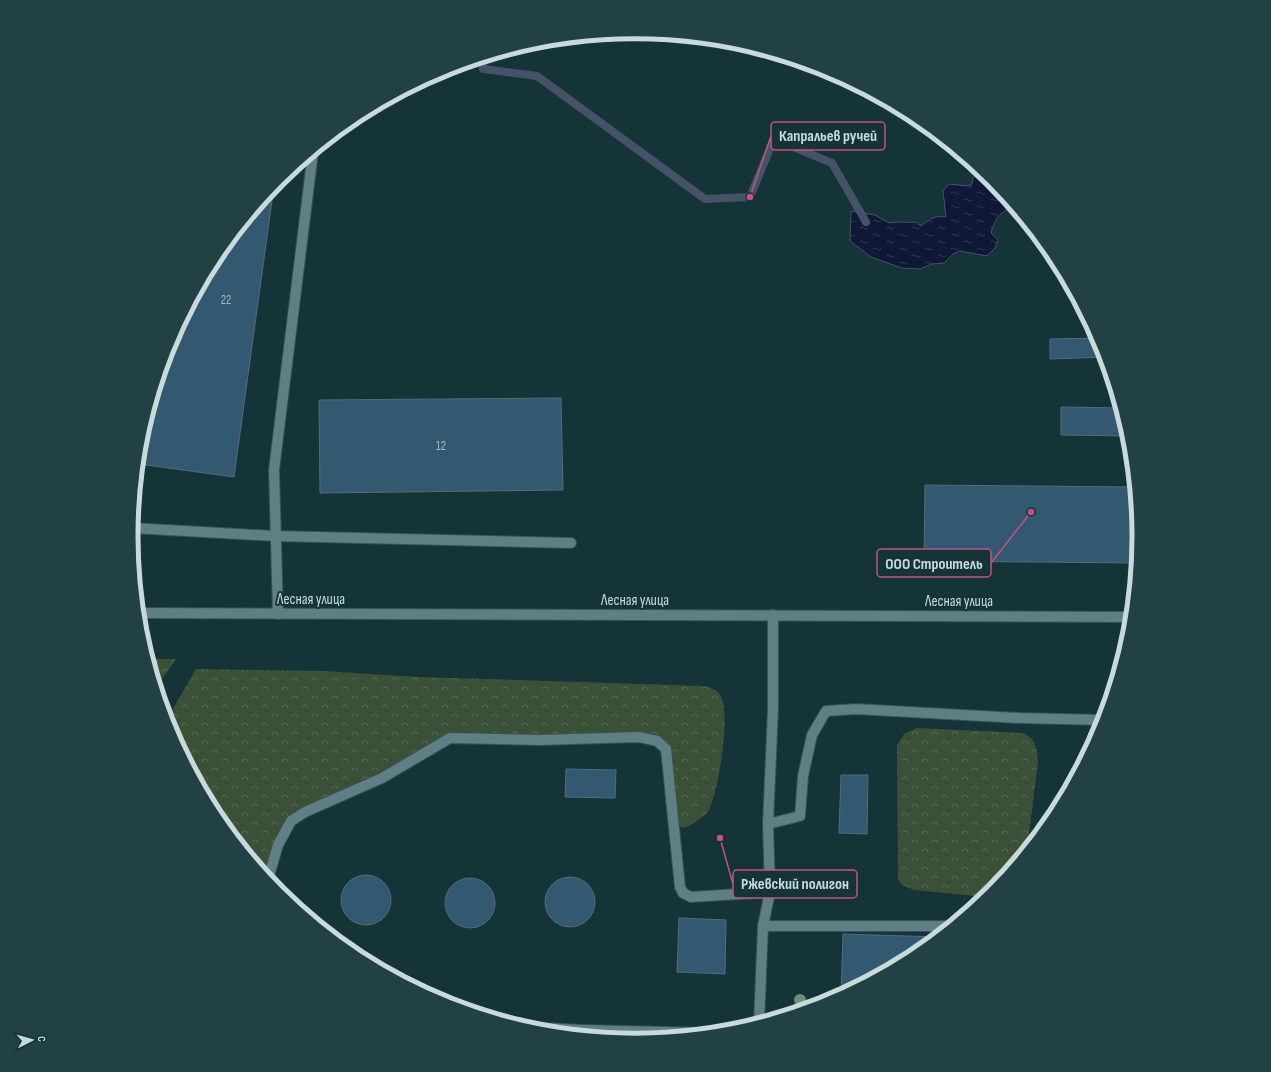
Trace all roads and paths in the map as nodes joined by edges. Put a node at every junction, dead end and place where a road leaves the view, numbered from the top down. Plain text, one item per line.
1 (312, 159) edge
2 (138, 528) edge
3 (275, 536) junction
4 (571, 543) dead end
5 (145, 613) edge
6 (278, 614) junction
7 (773, 615) junction
8 (1126, 617) edge
9 (1097, 720) edge
10 (768, 824) junction
11 (270, 872) edge
12 (770, 892) junction
13 (763, 926) junction
14 (943, 926) edge
15 (759, 1017) edge
16 (611, 1032) edge
17 (651, 1033) edge

1 - 3 street
2 - 3 street
3 - 4 street
3 - 6 street
5 - 6 street, Лесная улица
6 - 7 street, Лесная улица
7 - 8 street, Лесная улица
7 - 10 street
9 - 10 street
10 - 12 street
11 - 12 street
12 - 13 street
13 - 14 street
13 - 15 street
16 - 17 street

